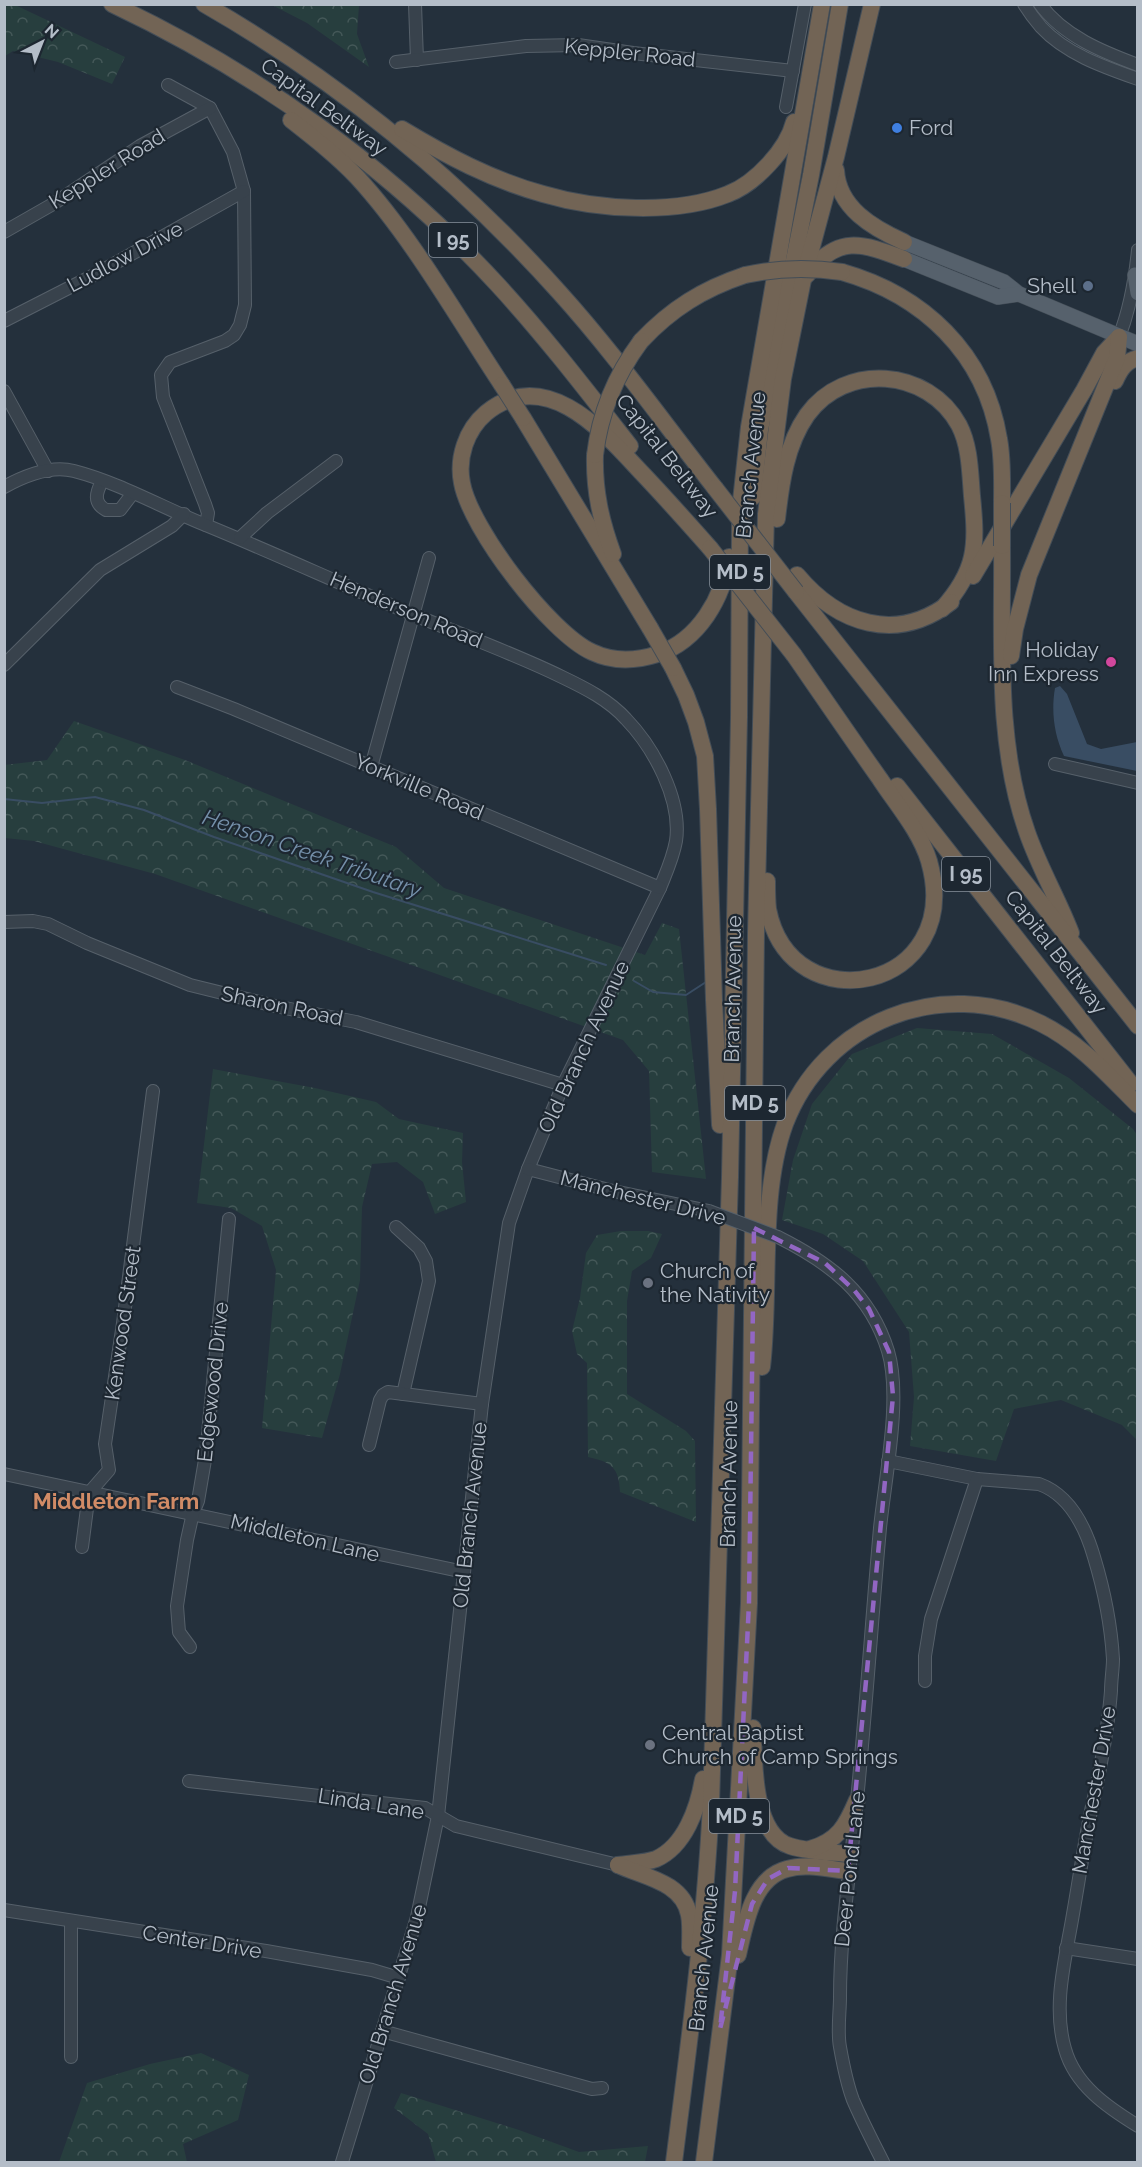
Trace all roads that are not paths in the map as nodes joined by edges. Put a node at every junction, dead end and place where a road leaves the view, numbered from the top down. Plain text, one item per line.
1 (204, 4) edge
2 (415, 4) edge
3 (805, 4) edge
4 (822, 4) edge
5 (840, 4) edge
6 (872, 4) edge
7 (1024, 4) edge
8 (1040, 4) edge
9 (118, 8) edge
10 (417, 60) junction
11 (297, 61) junction
12 (396, 62) dead end
13 (1137, 65) edge
14 (810, 66) junction
15 (793, 71) junction
16 (1137, 79) edge
17 (168, 85) dead end
18 (786, 107) dead end
19 (210, 108) junction
20 (836, 157) junction
21 (244, 191) junction
22 (4, 232) edge
23 (1137, 250) edge
24 (904, 251) junction
25 (1135, 275) junction
26 (803, 280) junction
27 (1137, 293) edge
28 (4, 321) edge
29 (1119, 337) junction
30 (1137, 344) edge
31 (1137, 358) edge
32 (758, 375) junction
33 (6, 393) edge
34 (1081, 445) junction
35 (336, 461) dead end
36 (48, 471) junction
37 (102, 481) junction
38 (4, 487) edge
39 (133, 493) junction
40 (184, 514) junction
41 (206, 525) junction
42 (240, 538) junction
43 (710, 548) junction
44 (429, 558) dead end
45 (796, 583) junction
46 (942, 609) junction
47 (412, 614) junction
48 (650, 627) junction
49 (762, 651) junction
50 (795, 655) junction
51 (4, 665) edge
52 (177, 687) dead end
53 (1004, 696) junction
54 (739, 717) junction
55 (759, 745) junction
56 (1055, 764) dead end
57 (371, 767) junction
58 (1137, 783) edge
59 (660, 888) junction
60 (4, 922) edge
61 (1078, 950) junction
62 (1137, 1026) edge
63 (563, 1085) junction
64 (153, 1091) dead end
65 (1137, 1093) edge
66 (1137, 1105) edge
67 (528, 1169) junction
68 (229, 1219) dead end
69 (396, 1227) dead end
70 (725, 1316) junction
71 (403, 1394) junction
72 (482, 1404) junction
73 (369, 1445) dead end
74 (752, 1461) junction
75 (888, 1461) junction
76 (4, 1474) edge
77 (977, 1479) junction
78 (89, 1493) junction
79 (193, 1513) junction
80 (82, 1547) dead end
81 (464, 1572) junction
82 (749, 1603) junction
83 (190, 1647) dead end
84 (714, 1671) junction
85 (925, 1681) dead end
86 (189, 1781) dead end
87 (857, 1800) junction
88 (438, 1816) junction
89 (808, 1850) junction
90 (850, 1854) junction
91 (618, 1865) junction
92 (848, 1871) junction
93 (4, 1910) edge
94 (71, 1921) junction
95 (1066, 1948) junction
96 (1137, 1959) edge
97 (399, 1978) junction
98 (720, 2028) junction
99 (382, 2031) junction
100 (691, 2033) junction
101 (71, 2056) dead end
102 (602, 2088) dead end
103 (1137, 2126) edge
104 (342, 2163) edge
105 (674, 2163) edge
106 (704, 2163) edge
107 (883, 2163) edge

1 - 11 highway, Capital Beltway / I 95
2 - 10 street
3 - 15 street
4 - 14 highway, Branch Avenue / MD 5
5 - 54 highway
6 - 20 highway, Branch Avenue / MD 5
7 - 16 street
8 - 13 street
9 - 43 highway, Capital Beltway / I 95
9 - 48 highway, bridge
10 - 12 street, Keppler Road
10 - 15 street, Keppler Road
11 - 14 highway
11 - 45 highway, Capital Beltway / I 95, bridge
14 - 32 highway, Branch Avenue / MD 5
15 - 18 street
17 - 19 street
19 - 21 street
19 - 22 street, Keppler Road
20 - 24 highway
20 - 26 highway, Branch Avenue / MD 5
21 - 28 street, Ludlow Drive
21 - 41 street
23 - 25 street
24 - 26 highway
24 - 29 main road
25 - 27 main road
25 - 29 street
26 - 49 highway, Branch Avenue / MD 5
29 - 30 main road
29 - 34 highway
29 - 46 highway
31 - 34 highway
32 - 43 highway
32 - 54 highway, Branch Avenue / MD 5
33 - 36 street
34 - 53 highway
35 - 42 street
36 - 37 street, Henderson Road
36 - 38 street, Henderson Road
37 - 39 street, Henderson Road
37 - 39 street
39 - 40 street, Henderson Road
40 - 41 street, Henderson Road
40 - 51 street
41 - 42 street, Henderson Road
42 - 47 street, Henderson Road
43 - 50 highway, Capital Beltway / I 95, bridge
44 - 47 street
45 - 46 highway
45 - 61 highway, Capital Beltway / I 95
46 - 49 highway
47 - 57 street
47 - 59 street, Henderson Road
48 - 53 highway, bridge
48 - 70 highway, bridge
49 - 55 highway, Branch Avenue / MD 5
50 - 55 highway
50 - 65 highway, Capital Beltway / I 95
52 - 57 street, Yorkville Road
53 - 61 highway
54 - 70 highway, Branch Avenue / MD 5
55 - 74 highway, Branch Avenue / MD 5
56 - 58 street
57 - 59 street, Yorkville Road
59 - 63 street, Old Branch Avenue
60 - 63 street, Sharon Road
61 - 62 highway, Capital Beltway / I 95
63 - 67 street, Old Branch Avenue
64 - 78 street, Kenwood Street
66 - 74 highway
67 - 72 street, Old Branch Avenue
67 - 75 street, Manchester Drive, bridge
68 - 79 street, Edgewood Drive
69 - 71 street
70 - 84 highway, Branch Avenue / MD 5
71 - 72 street
71 - 73 street
72 - 81 street, Old Branch Avenue
74 - 82 highway, Branch Avenue / MD 5
75 - 77 street, Manchester Drive
75 - 87 street, Deer Pond Lane
76 - 78 street, Middleton Lane
77 - 85 street
77 - 95 street, Manchester Drive
78 - 79 street, Middleton Lane
78 - 80 street
79 - 81 street, Middleton Lane
79 - 83 street, Edgewood Drive
81 - 88 street, Old Branch Avenue
82 - 89 highway
82 - 98 highway, Branch Avenue / MD 5
84 - 91 highway
84 - 100 highway, Branch Avenue / MD 5
86 - 88 street, Linda Lane
87 - 89 highway
87 - 90 street, Deer Pond Lane
88 - 91 street, Linda Lane
88 - 97 street, Old Branch Avenue
89 - 90 highway
90 - 92 street, Deer Pond Lane
91 - 100 highway
92 - 98 highway
92 - 107 street, Deer Pond Lane
93 - 94 street, Center Drive
94 - 97 street, Center Drive
94 - 101 street
95 - 96 street
95 - 103 street, Manchester Drive
97 - 99 street, Old Branch Avenue
98 - 106 highway, Branch Avenue / MD 5
99 - 102 street
99 - 104 street, Old Branch Avenue
100 - 105 highway, Branch Avenue / MD 5

